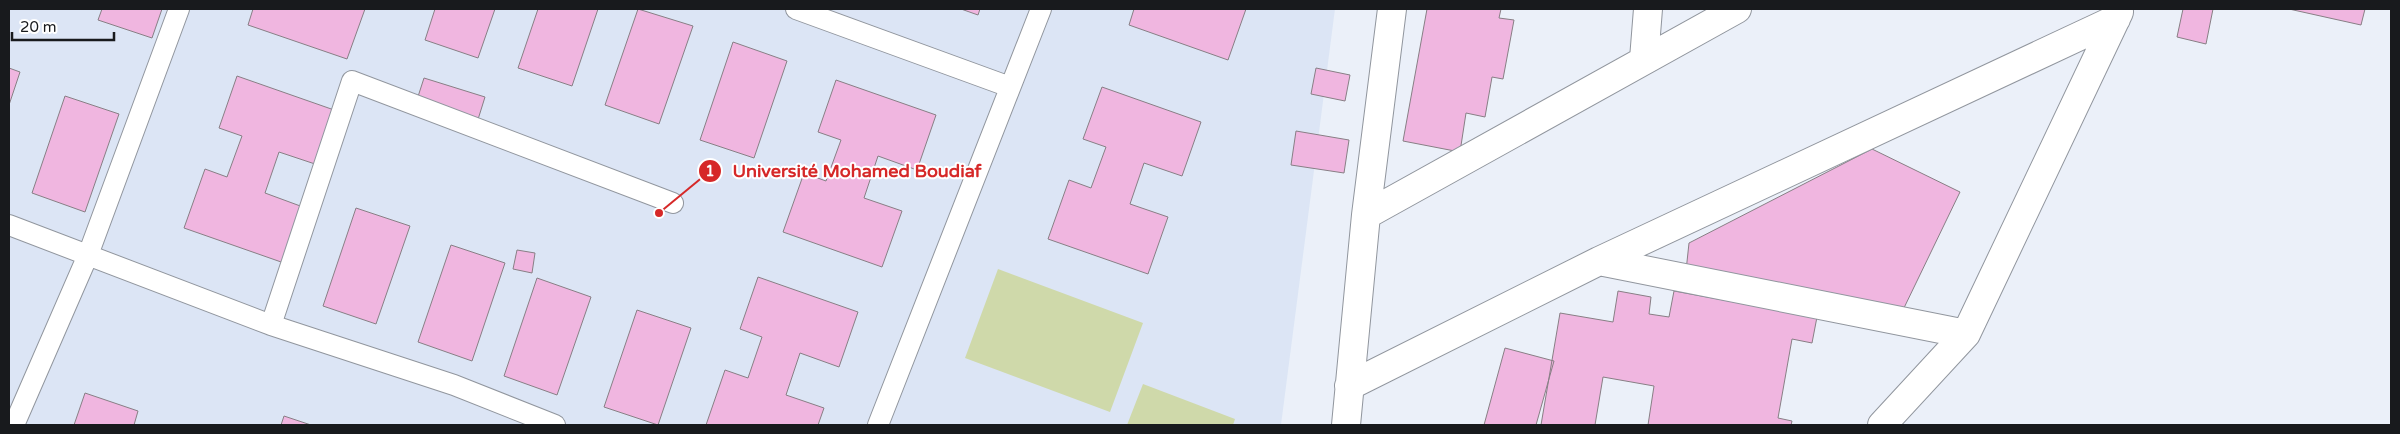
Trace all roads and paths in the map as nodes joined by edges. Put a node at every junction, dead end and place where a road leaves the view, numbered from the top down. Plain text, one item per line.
1 (179, 9) edge
2 (796, 9) edge
3 (1041, 9) edge
4 (1392, 9) edge
5 (1648, 9) edge
6 (1737, 9) edge
7 (2118, 14) edge
8 (1644, 59) junction
9 (1010, 88) junction
10 (674, 203) dead end
11 (1366, 214) junction
12 (9, 225) edge
13 (88, 255) junction
14 (1599, 261) junction
15 (271, 324) junction
16 (1966, 334) junction
17 (1349, 386) junction
18 (14, 425) edge
19 (554, 425) edge
20 (878, 425) edge
21 (1346, 425) edge
22 (1882, 425) edge

1 - 13 lane
2 - 9 lane
3 - 9 lane
4 - 11 street
5 - 8 street
6 - 8 street
7 - 14 street
7 - 16 street
8 - 11 street
9 - 20 lane
10 - 15 lane
11 - 17 street
12 - 13 lane
13 - 15 lane
13 - 18 lane
14 - 16 street
14 - 17 street
15 - 19 lane
16 - 22 street
17 - 21 street

